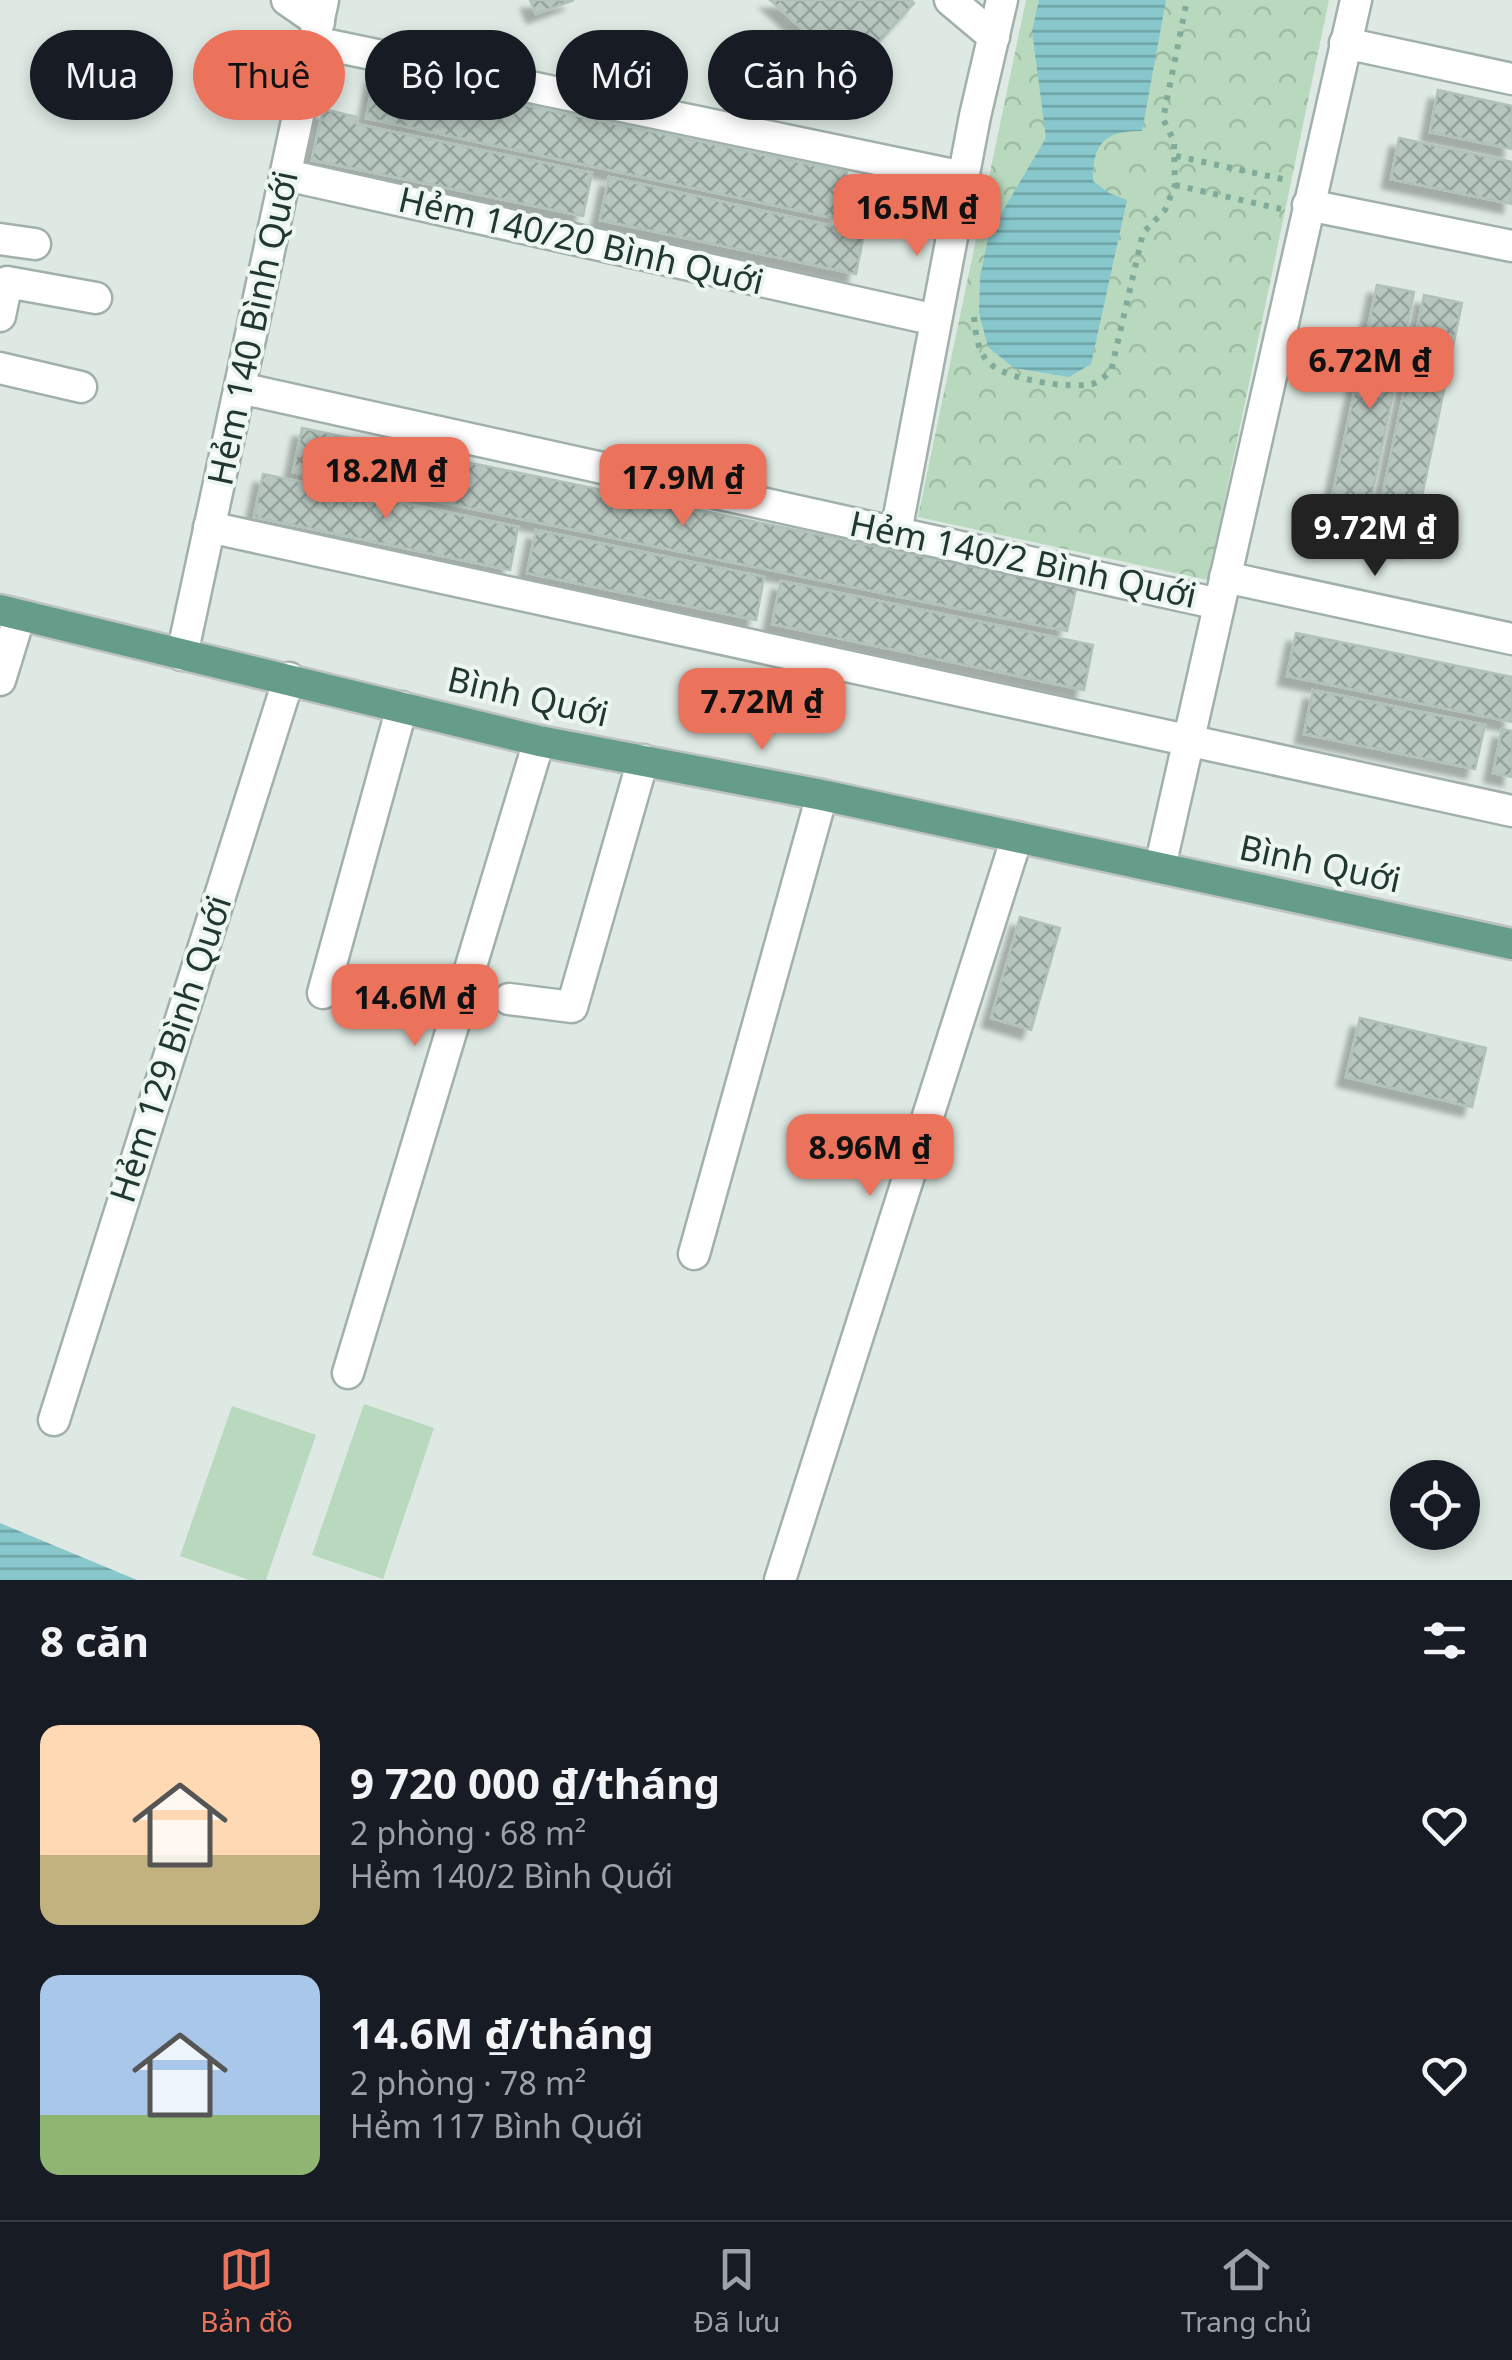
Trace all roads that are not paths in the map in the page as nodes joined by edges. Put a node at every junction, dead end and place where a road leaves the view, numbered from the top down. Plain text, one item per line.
1 (287, 0) edge
2 (950, 0) edge
3 (1002, 0) edge
4 (1356, 0) edge
5 (319, 21) edge
6 (994, 36) junction
7 (1344, 43) junction
8 (1512, 80) edge
9 (286, 175) junction
10 (964, 177) junction
11 (1309, 202) junction
12 (0, 238) edge
13 (36, 244) dead end
14 (1512, 246) edge
15 (96, 298) dead end
16 (0, 316) edge
17 (936, 320) junction
18 (0, 368) edge
19 (81, 388) dead end
20 (240, 388) junction
21 (210, 527) junction
22 (896, 532) junction
23 (1222, 590) junction
24 (10, 613) edge
25 (1512, 639) edge
26 (182, 656) junction
27 (289, 678) junction
28 (0, 680) edge
29 (402, 707) junction
30 (1189, 739) junction
31 (539, 741) junction
32 (643, 760) junction
33 (822, 795) junction
34 (1512, 811) edge
35 (1017, 837) junction
36 (1160, 868) junction
37 (1512, 944) edge
38 (323, 994) dead end
39 (510, 999) dead end
40 (694, 1254) dead end
41 (348, 1373) dead end
42 (54, 1420) dead end
43 (780, 1580) edge

1 - 5 street
2 - 6 street
3 - 6 street
4 - 7 street
5 - 9 street, Hẻm 140 Bình Quới
5 - 10 street
6 - 10 street
7 - 8 street
7 - 11 street
9 - 17 street, Hẻm 140/20 Bình Quới
9 - 20 street, Hẻm 140 Bình Quới
10 - 17 street
11 - 14 street
11 - 23 street
12 - 13 street
15 - 16 street
17 - 22 street
18 - 19 street
20 - 21 street, Hẻm 140 Bình Quới
20 - 22 street, Hẻm 140/2 Bình Quới
21 - 26 street, Hẻm 140 Bình Quới
21 - 30 street
22 - 23 street, Hẻm 140/2 Bình Quới
23 - 25 street, Hẻm 140/2 Bình Quới
23 - 30 street
24 - 26 main road, Bình Quới
24 - 28 street
26 - 27 main road, Bình Quới
27 - 29 main road, Bình Quới
27 - 42 street, Hẻm 129 Bình Quới
29 - 31 main road, Bình Quới
29 - 38 street
30 - 34 street
30 - 36 street
31 - 32 main road, Bình Quới
31 - 41 street
32 - 33 main road, Bình Quới
32 - 39 street
33 - 35 main road, Bình Quới
33 - 40 street
35 - 36 main road, Bình Quới
35 - 43 street
36 - 37 main road, Bình Quới

